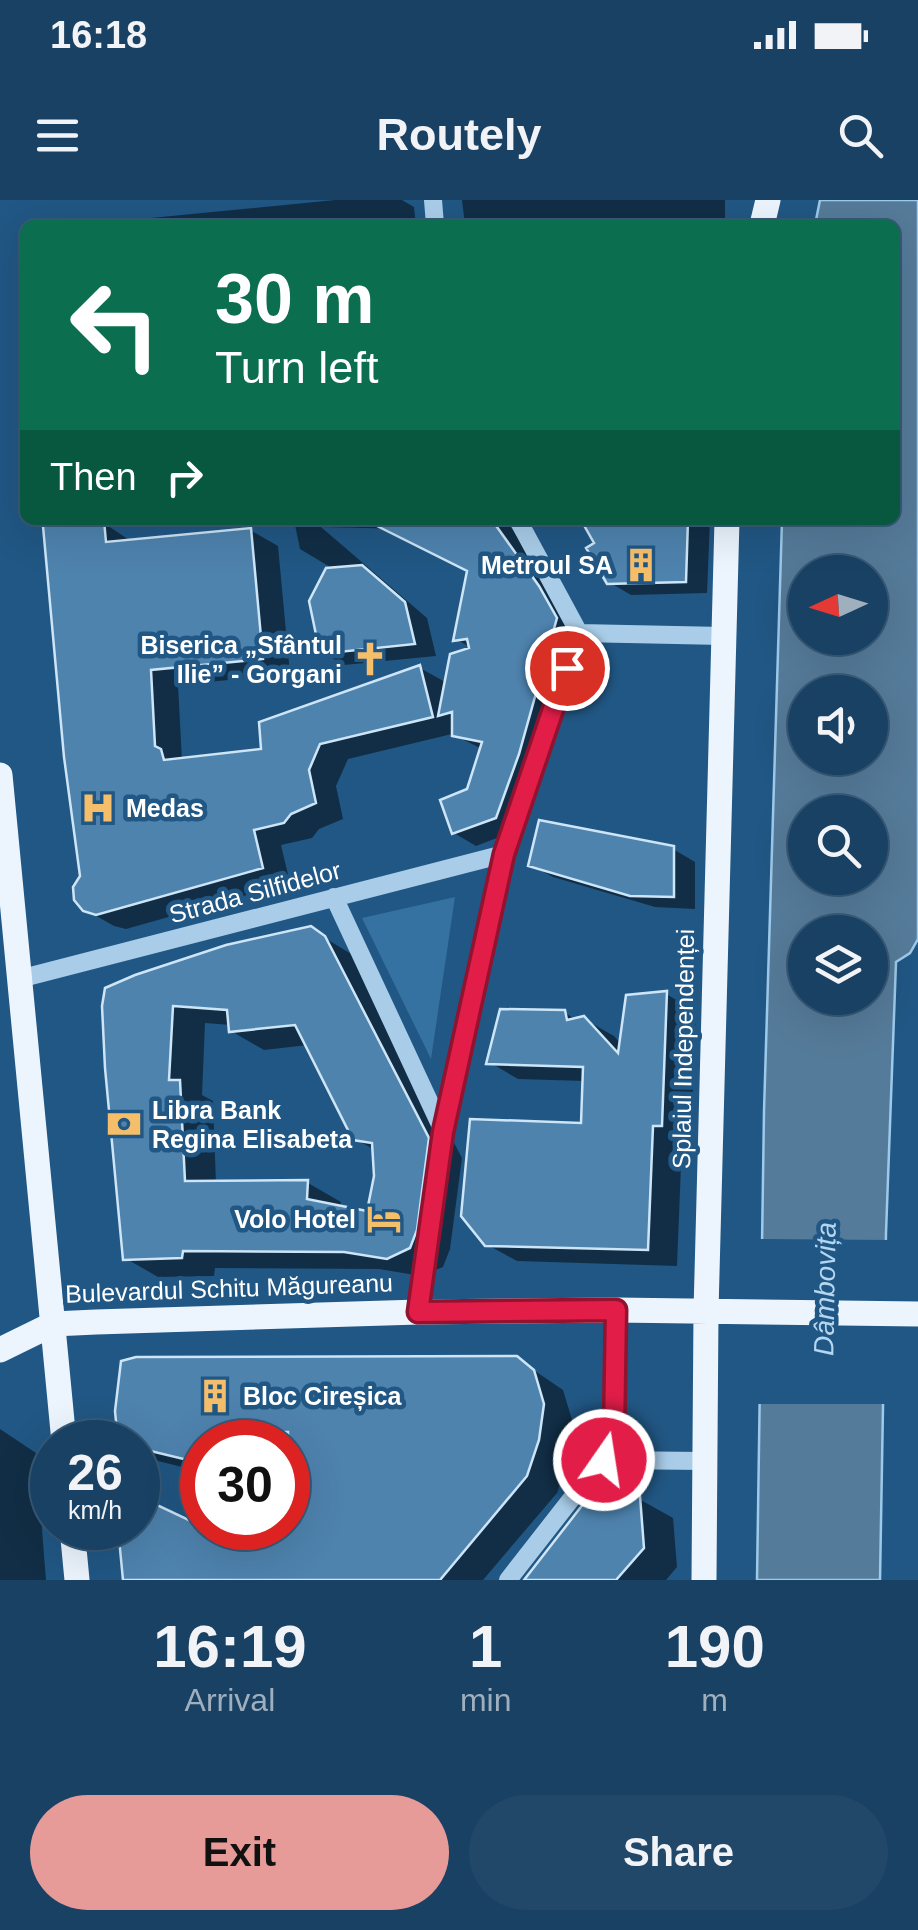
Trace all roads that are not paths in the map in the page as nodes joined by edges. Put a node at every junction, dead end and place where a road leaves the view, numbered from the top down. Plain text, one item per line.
1 (521, 525) edge
2 (728, 525) edge
3 (579, 634) junction
4 (724, 636) junction
5 (0, 775) edge
6 (504, 854) junction
7 (334, 897) junction
8 (19, 978) junction
9 (443, 1132) junction
10 (616, 1310) junction
11 (706, 1310) junction
12 (418, 1312) junction
13 (918, 1314) edge
14 (53, 1324) junction
15 (0, 1350) edge
16 (62, 1420) edge
17 (604, 1460) junction
18 (704, 1461) junction
19 (74, 1550) edge
20 (77, 1580) edge
21 (508, 1580) edge
22 (704, 1580) edge

1 - 3 street
2 - 4 main road, Splaiul Independenței
3 - 4 street
3 - 6 street
4 - 11 main road, Splaiul Independenței
5 - 8 main road
6 - 7 street, Strada Silfidelor
6 - 9 street
7 - 8 street, Strada Silfidelor
7 - 9 street
8 - 14 main road
9 - 12 street
10 - 11 main road, Bulevardul Schitu Măgureanu
10 - 12 main road, Bulevardul Schitu Măgureanu
10 - 17 street
11 - 13 main road, Bulevardul Schitu Măgureanu
11 - 18 main road, Splaiul Independenței
12 - 14 main road, Bulevardul Schitu Măgureanu
14 - 15 main road, Bulevardul Schitu Măgureanu
14 - 16 main road
17 - 18 street
17 - 21 street
18 - 22 main road, Splaiul Independenței
19 - 20 main road

